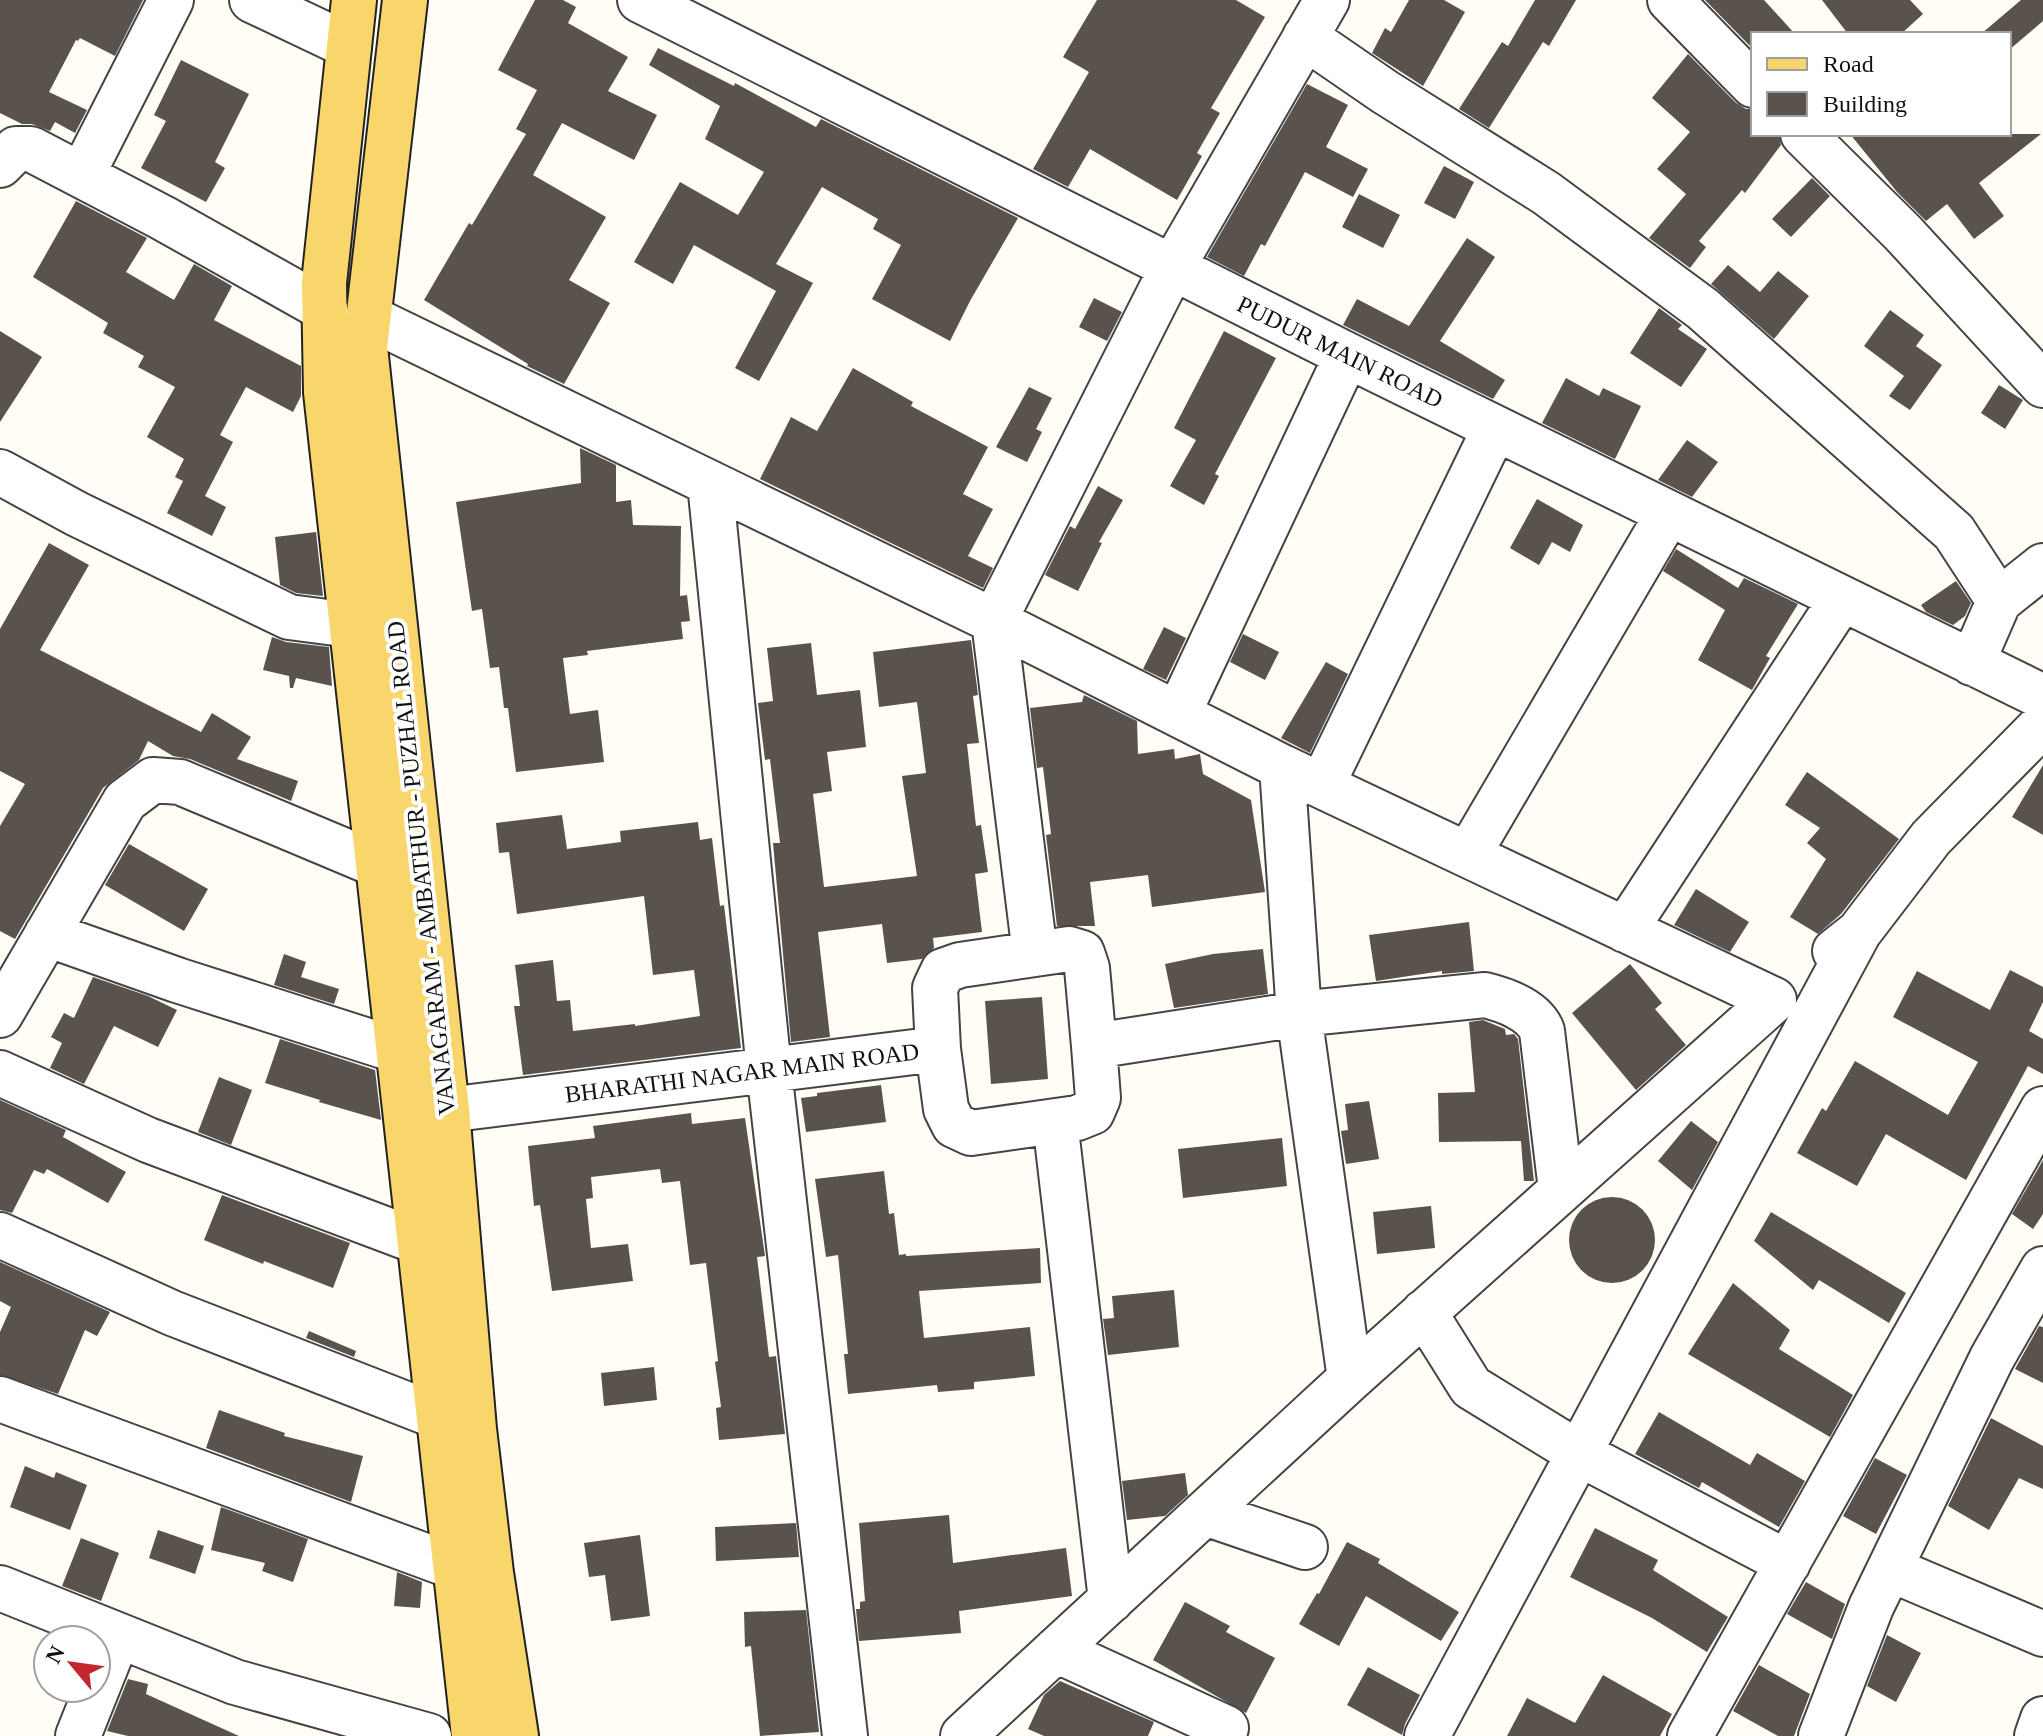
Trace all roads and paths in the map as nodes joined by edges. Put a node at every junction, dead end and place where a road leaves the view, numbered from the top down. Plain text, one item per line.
1 (171, 0) edge
2 (252, 0) edge
3 (354, 0) edge
4 (405, 0) edge
5 (640, 0) edge
6 (1670, 0) edge
7 (1314, 12) edge
8 (349, 46) junction
9 (1751, 83) edge
10 (1805, 136) edge
11 (0, 165) edge
12 (82, 175) junction
13 (1172, 268) junction
14 (325, 309) junction
15 (368, 317) junction
16 (1347, 355) junction
17 (2043, 385) edge
18 (1495, 428) junction
19 (0, 472) edge
20 (710, 483) junction
21 (1668, 514) junction
22 (2043, 566) edge
23 (1841, 600) junction
24 (1999, 601) junction
25 (994, 621) junction
26 (352, 627) junction
27 (395, 631) junction
28 (1972, 663) junction
29 (2043, 697) edge
30 (1178, 714) junction
31 (2043, 724) edge
32 (1282, 767) junction
33 (1322, 785) junction
34 (1468, 855) junction
35 (422, 858) junction
36 (378, 865) junction
37 (1625, 930) junction
38 (1859, 932) junction
39 (47, 934) junction
40 (1035, 954) junction
41 (1774, 1000) junction
42 (1299, 1014) junction
43 (0, 1015) edge
44 (1094, 1046) junction
45 (938, 1049) junction
46 (399, 1051) junction
47 (769, 1070) junction
48 (0, 1073) edge
49 (2043, 1109) edge
50 (447, 1110) junction
51 (1055, 1121) junction
52 (1561, 1190) junction
53 (0, 1235) edge
54 (419, 1242) junction
55 (2043, 1269) edge
56 (1424, 1312) junction
57 (1350, 1379) junction
58 (0, 1399) edge
59 (439, 1417) junction
60 (1580, 1454) junction
61 (1205, 1513) junction
62 (1305, 1547) dead end
63 (1788, 1563) junction
64 (455, 1567) junction
65 (1890, 1569) junction
66 (0, 1588) edge
67 (1111, 1600) junction
68 (2043, 1634) edge
69 (118, 1636) junction
70 (1056, 1650) junction
71 (2043, 1719) edge
72 (1226, 1728) dead end
73 (473, 1732) edge
74 (81, 1735) edge
75 (429, 1736) edge
76 (516, 1736) edge
77 (845, 1736) edge
78 (963, 1736) edge
79 (1427, 1736) edge
80 (1690, 1736) edge
81 (1821, 1736) edge
82 (2037, 1736) edge

1 - 12 street
2 - 8 street
3 - 8 main road
4 - 15 main road, VANAGARAM - AMBATHUR - PUZHAL ROAD
5 - 13 street, PUDUR MAIN ROAD
6 - 9 street
7 - 13 street
7 - 24 street
8 - 14 main road
10 - 17 street
11 - 12 street
12 - 14 street
13 - 16 street, PUDUR MAIN ROAD
13 - 25 street
14 - 26 main road
15 - 20 street
15 - 27 main road, VANAGARAM - AMBATHUR - PUZHAL ROAD
16 - 18 street, PUDUR MAIN ROAD
16 - 30 street
18 - 21 street, PUDUR MAIN ROAD
18 - 33 street
19 - 26 street
20 - 25 street
20 - 47 street
21 - 23 street, PUDUR MAIN ROAD
21 - 34 street
22 - 24 street
23 - 28 street, PUDUR MAIN ROAD
23 - 37 street
24 - 28 street
25 - 30 street
25 - 40 street
26 - 27 street
26 - 36 main road
27 - 35 main road, VANAGARAM - AMBATHUR - PUZHAL ROAD
28 - 29 street, PUDUR MAIN ROAD
30 - 32 street
31 - 38 street
32 - 33 street
32 - 42 street
33 - 34 street
34 - 37 street
35 - 36 street
35 - 50 main road, VANAGARAM - AMBATHUR - PUZHAL ROAD
36 - 39 street
36 - 46 main road
37 - 41 street
38 - 41 street
38 - 60 street
39 - 43 street
39 - 46 street
40 - 44 street, BHARATHI NAGAR MAIN ROAD
40 - 45 street, BHARATHI NAGAR MAIN ROAD
41 - 52 street
42 - 44 street
42 - 52 street
42 - 57 street
44 - 51 street
45 - 47 street, BHARATHI NAGAR MAIN ROAD
45 - 51 street
46 - 54 main road
47 - 50 street, BHARATHI NAGAR MAIN ROAD
47 - 77 street
48 - 54 street
49 - 63 street
50 - 76 main road, VANAGARAM - AMBATHUR - PUZHAL ROAD
51 - 67 street
52 - 56 street
53 - 59 street
54 - 59 main road
55 - 65 street
56 - 57 street
56 - 60 street
57 - 61 street
58 - 64 street
59 - 64 main road
60 - 63 street
60 - 79 street
61 - 62 street
61 - 67 street
63 - 80 street
64 - 73 main road
65 - 68 street
65 - 81 street
66 - 69 street
67 - 70 street
69 - 74 street
69 - 75 street
70 - 72 street
70 - 78 street
71 - 82 street

